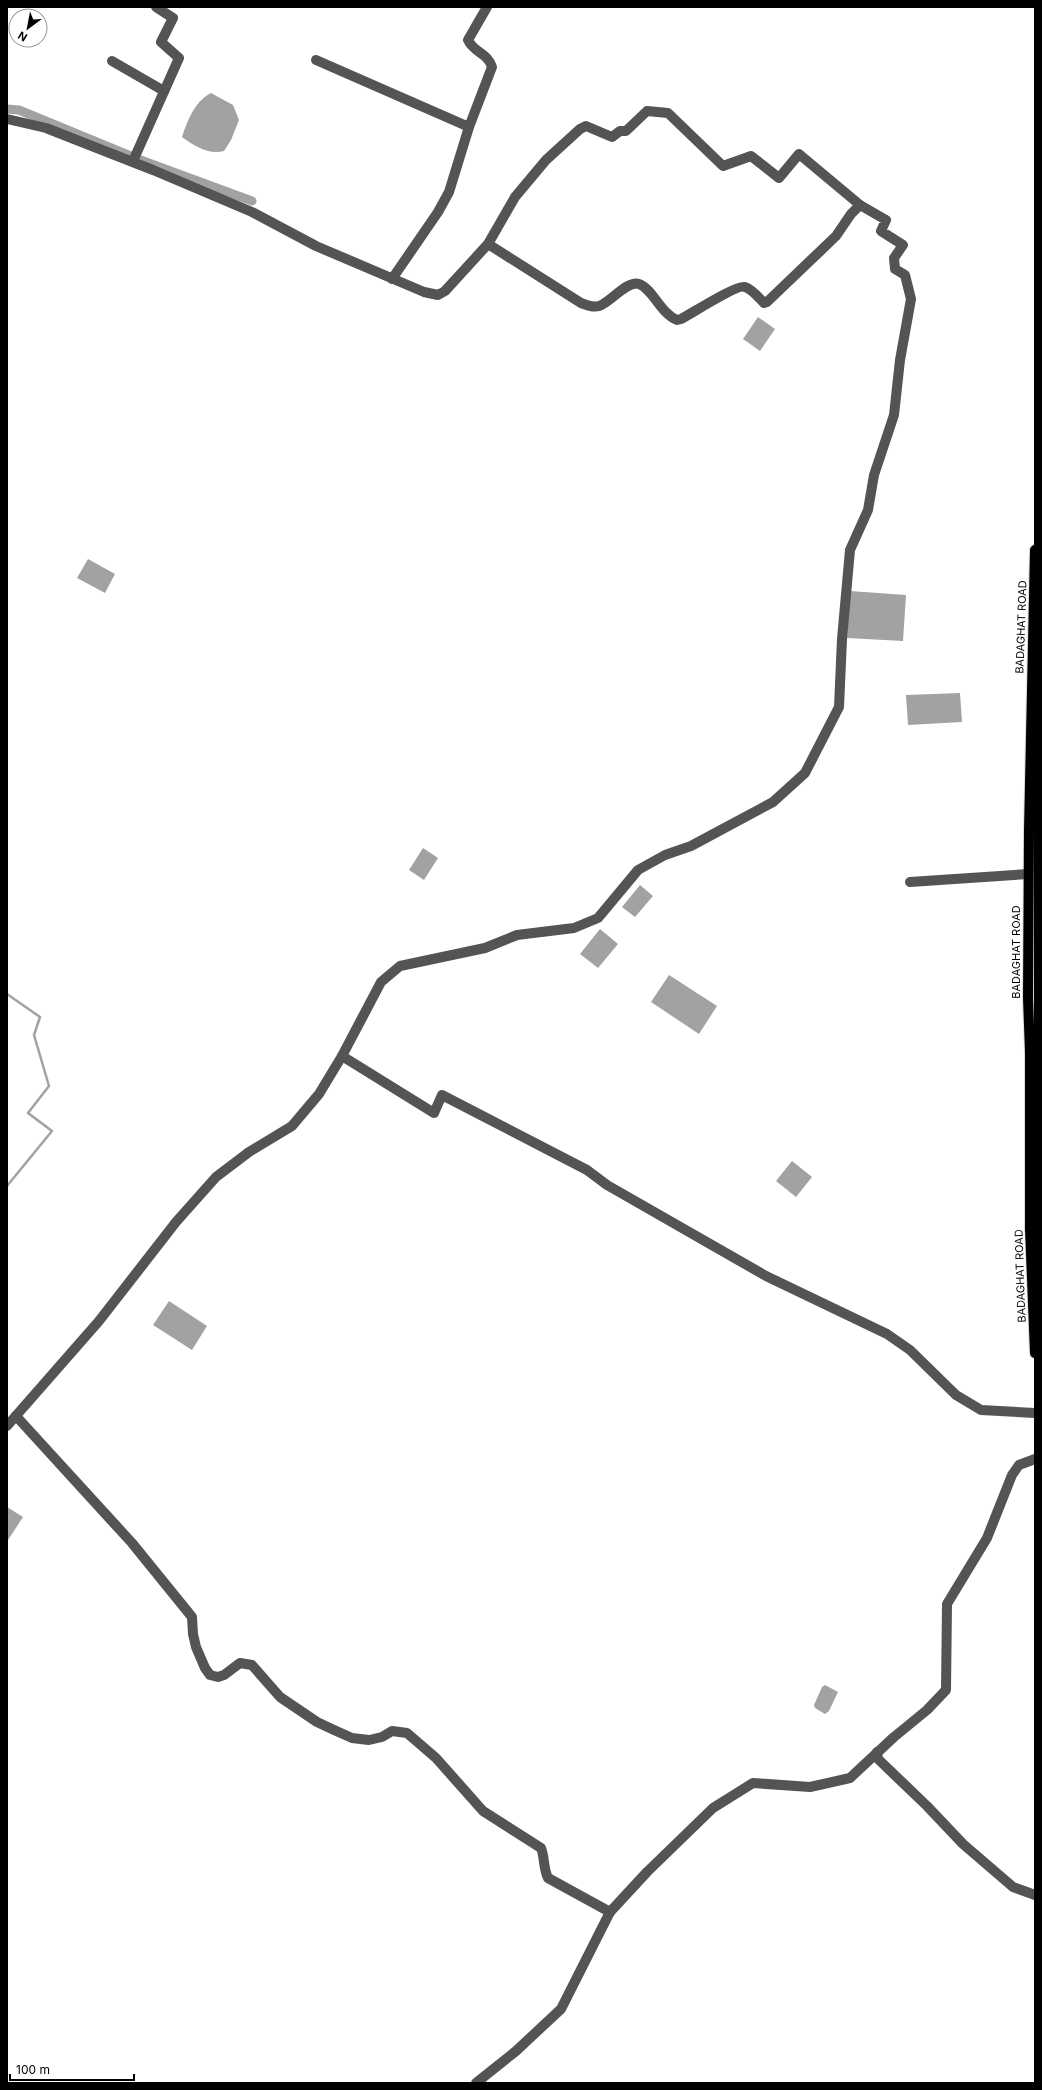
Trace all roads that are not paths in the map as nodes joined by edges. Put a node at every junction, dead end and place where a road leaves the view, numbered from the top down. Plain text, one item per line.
1 (156, 7) edge
2 (487, 7) edge
3 (316, 60) dead end
4 (112, 61) dead end
5 (164, 92) junction
6 (7, 119) edge
7 (469, 127) junction
8 (133, 161) dead end
9 (860, 205) junction
10 (488, 244) junction
11 (392, 279) junction
12 (1035, 550) edge
13 (1035, 572) edge
14 (1028, 874) junction
15 (910, 882) dead end
16 (342, 1056) junction
17 (1033, 1280) edge
18 (1035, 1353) edge
19 (1035, 1413) edge
20 (16, 1416) junction
21 (7, 1426) edge
22 (1035, 1459) edge
23 (877, 1752) junction
24 (1035, 1895) edge
25 (610, 1912) junction
26 (476, 2083) edge

1 - 5 street
2 - 7 street
3 - 7 street
4 - 5 street
5 - 8 street
6 - 11 street
7 - 11 street
9 - 10 street
9 - 10 street
9 - 16 street
10 - 11 street
12 - 13 main road, BADAGHAT ROAD
13 - 14 main road, BADAGHAT ROAD
14 - 15 street
14 - 17 main road, BADAGHAT ROAD
16 - 19 street
16 - 20 street
17 - 18 main road, BADAGHAT ROAD
20 - 21 street
20 - 25 street
22 - 23 street
23 - 24 street
23 - 25 street
25 - 26 street

